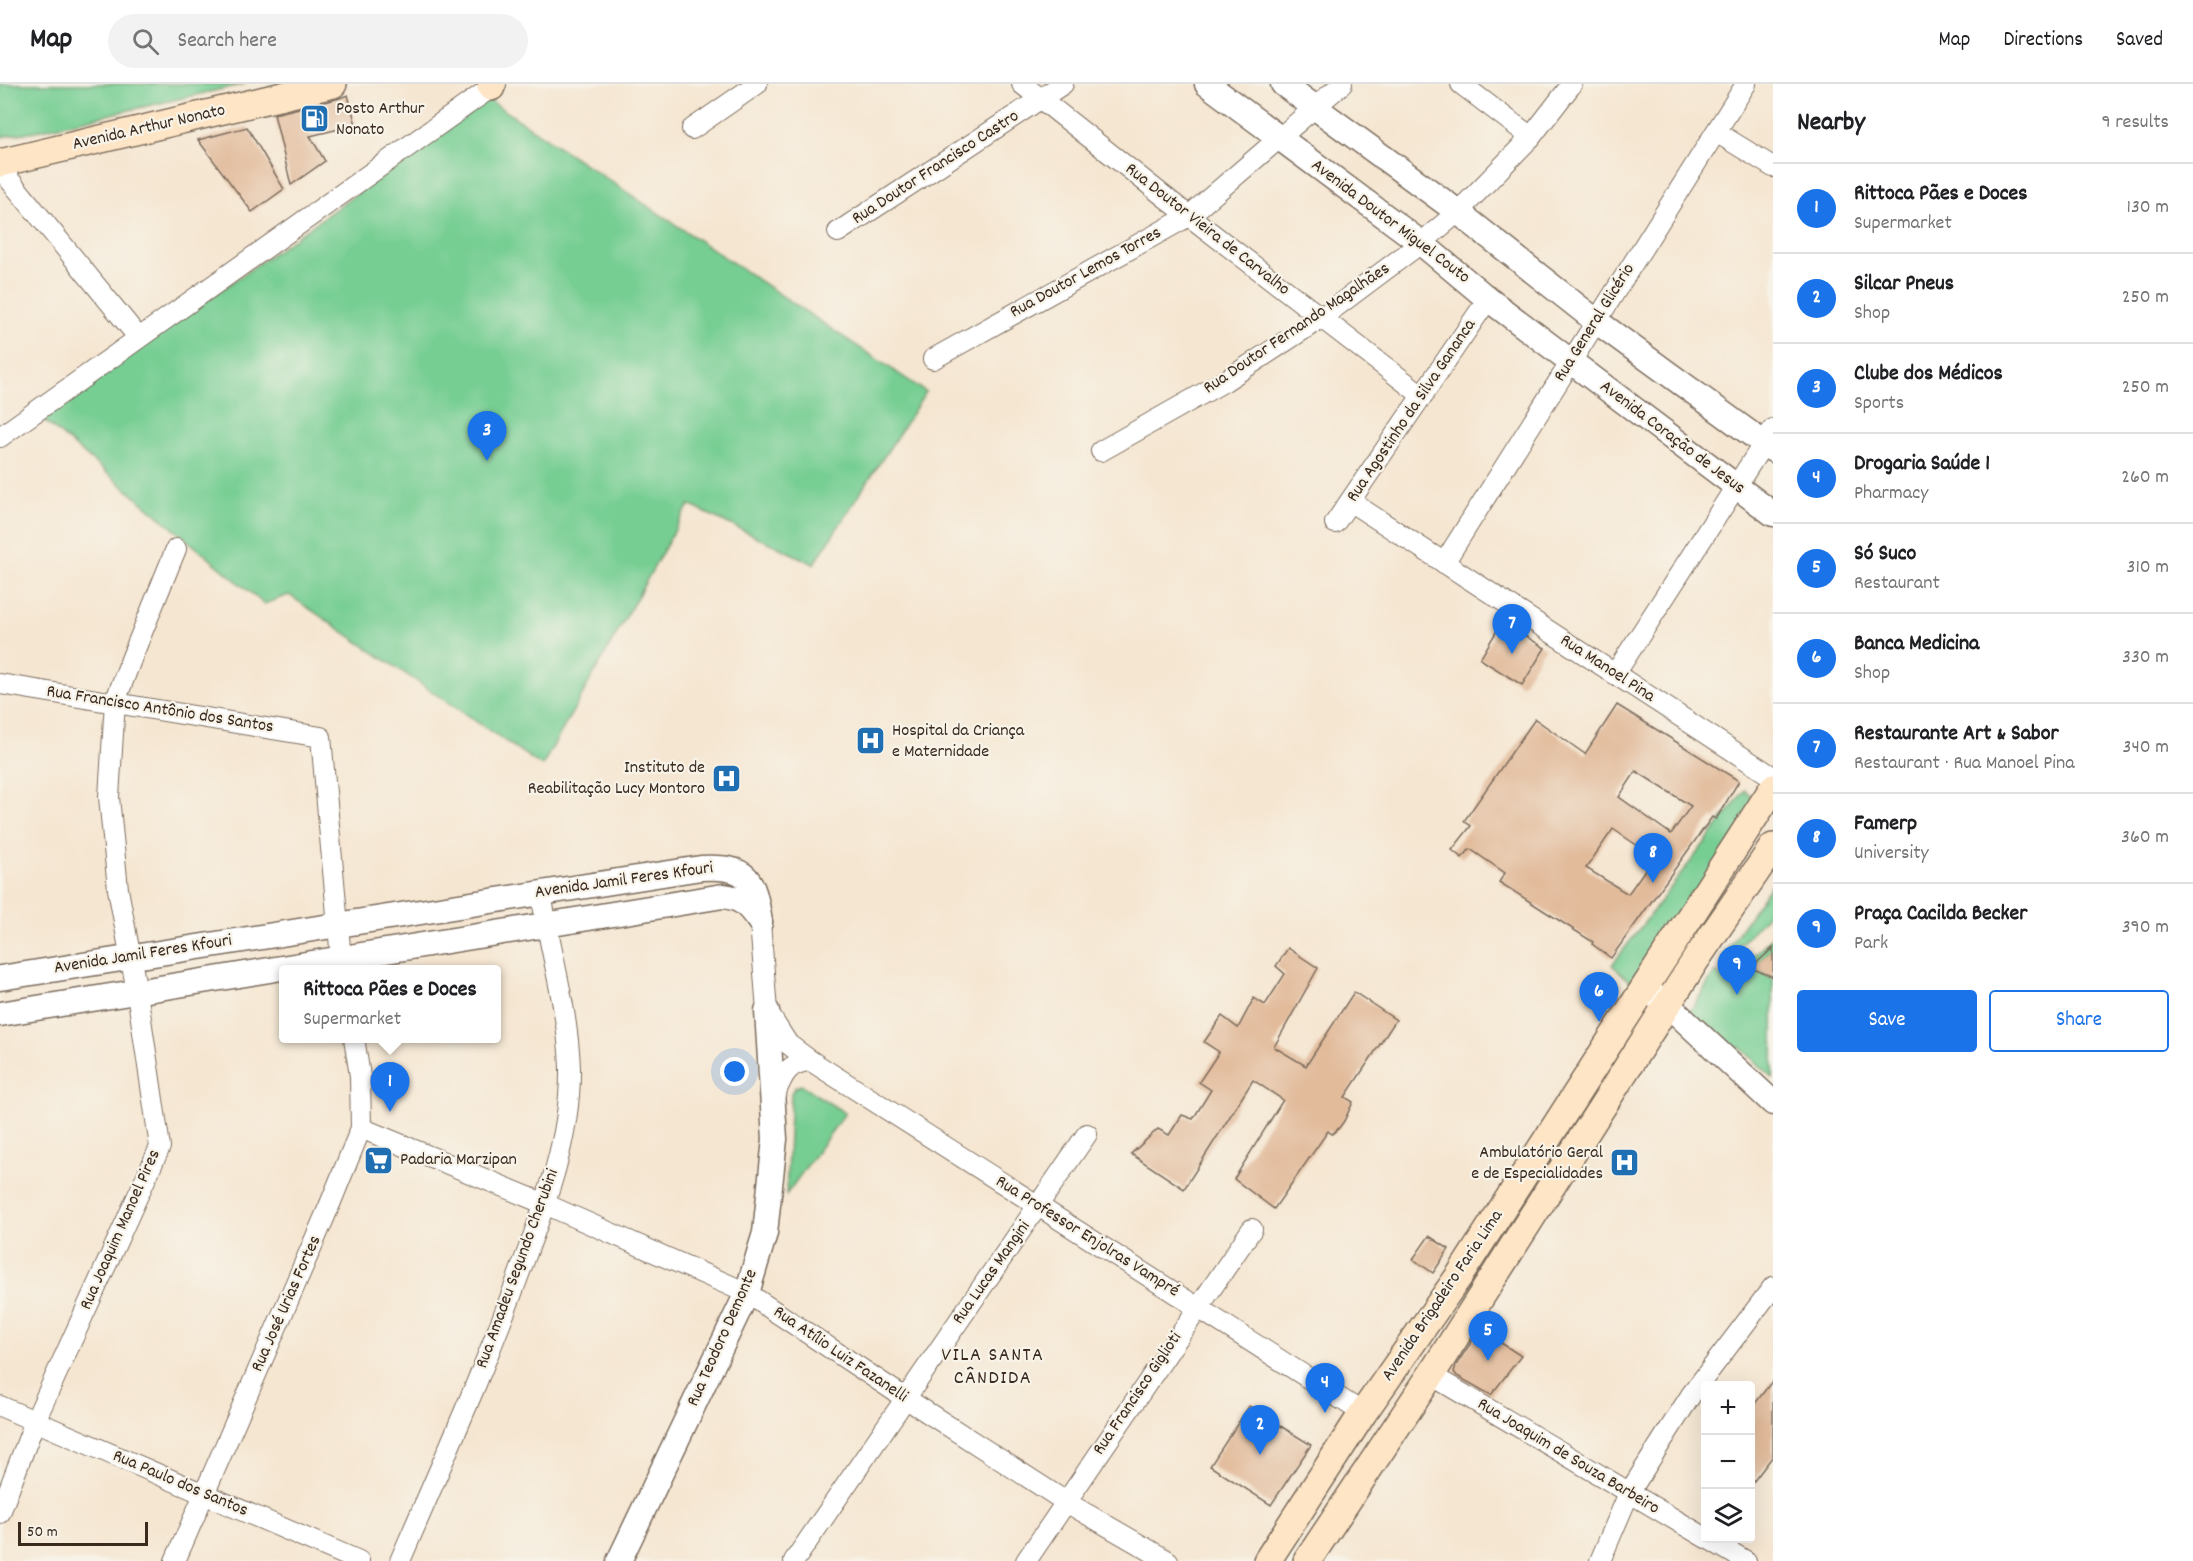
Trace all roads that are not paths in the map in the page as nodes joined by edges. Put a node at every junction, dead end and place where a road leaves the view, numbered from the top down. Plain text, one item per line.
1 (333, 84) edge
2 (758, 84) edge
3 (1022, 84) edge
4 (1064, 84) edge
5 (1207, 84) edge
6 (1283, 84) edge
7 (1342, 84) edge
8 (1461, 84) edge
9 (1572, 84) edge
10 (1746, 84) edge
11 (493, 85) edge
12 (1042, 99) junction
13 (1314, 108) junction
14 (692, 129) dead end
15 (1716, 132) junction
16 (1531, 137) junction
17 (1279, 138) junction
18 (0, 163) edge
19 (1773, 167) edge
20 (0, 168) edge
21 (1458, 212) junction
22 (1189, 216) junction
23 (838, 232) dead end
24 (1421, 243) junction
25 (1488, 298) junction
26 (1321, 318) junction
27 (1596, 321) junction
28 (138, 337) junction
29 (933, 359) dead end
30 (1571, 361) junction
31 (1423, 396) junction
32 (0, 437) edge
33 (1770, 441) edge
34 (1101, 451) dead end
35 (1736, 486) junction
36 (1351, 502) junction
37 (1773, 514) edge
38 (1335, 523) dead end
39 (176, 549) dead end
40 (1444, 563) junction
41 (1615, 674) junction
42 (0, 684) edge
43 (116, 702) junction
44 (1773, 777) edge
45 (1773, 788) edge
46 (1773, 847) edge
47 (541, 893) junction
48 (760, 922) junction
49 (545, 924) junction
50 (337, 925) junction
51 (131, 957) junction
52 (341, 964) edge
53 (279, 973) edge
54 (0, 978) edge
55 (1645, 989) junction
56 (137, 992) junction
57 (1668, 1005) junction
58 (767, 1011) junction
59 (0, 1014) edge
60 (355, 1043) edge
61 (811, 1061) junction
62 (773, 1099) junction
63 (1773, 1103) edge
64 (361, 1128) junction
65 (1087, 1134) dead end
66 (545, 1204) junction
67 (1038, 1206) junction
68 (1252, 1229) dead end
69 (1773, 1287) edge
70 (747, 1293) junction
71 (1197, 1307) junction
72 (1431, 1375) junction
73 (905, 1398) junction
74 (0, 1406) edge
75 (1363, 1413) junction
76 (35, 1421) junction
77 (1393, 1432) junction
78 (203, 1494) junction
79 (1629, 1494) junction
80 (1066, 1502) junction
81 (0, 1513) edge
82 (1701, 1535) edge
83 (1715, 1543) edge
84 (175, 1561) edge
85 (359, 1561) edge
86 (400, 1561) edge
87 (619, 1561) edge
88 (794, 1561) edge
89 (1026, 1561) edge
90 (1168, 1561) edge
91 (1267, 1561) edge
92 (1307, 1561) edge
93 (1600, 1561) edge
94 (1746, 1561) edge

1 - 18 main road, Avenida Arthur Nonato
2 - 14 street
3 - 12 street, Rua Doutor Vieira de Carvalho
4 - 12 street, Rua Doutor Francisco Castro
5 - 17 street, Avenida Doutor Miguel Couto
6 - 13 street
7 - 13 street, Rua Doutor Lemos Torres
8 - 16 street
9 - 16 street, Rua Doutor Fernando Magalhães
10 - 15 street, Rua General Glicério
11 - 28 street
12 - 22 street, Rua Doutor Vieira de Carvalho
12 - 23 street, Rua Doutor Francisco Castro
13 - 17 street, Rua Doutor Lemos Torres
13 - 21 street
15 - 19 street
15 - 27 street, Rua General Glicério
16 - 21 street, Rua Doutor Fernando Magalhães
17 - 22 street, Rua Doutor Lemos Torres
17 - 24 street, Avenida Doutor Miguel Couto
20 - 28 street
21 - 24 street, Rua Doutor Fernando Magalhães
21 - 27 street
22 - 26 street, Rua Doutor Vieira de Carvalho
22 - 29 street, Rua Doutor Lemos Torres
24 - 25 street, Avenida Doutor Miguel Couto
24 - 26 street, Rua Doutor Fernando Magalhães
25 - 30 street, Avenida Doutor Miguel Couto
25 - 31 street, Rua Agostinho da Silva Gananca
26 - 31 street, Rua Doutor Vieira de Carvalho
26 - 34 street, Rua Doutor Fernando Magalhães
27 - 30 street, Rua General Glicério
27 - 33 street
28 - 32 street
30 - 35 street, Avenida Coração de Jesus
30 - 40 street, Rua General Glicério
31 - 36 street, Rua Agostinho da Silva Gananca
33 - 35 street
35 - 37 street, Avenida Coração de Jesus
35 - 41 street
36 - 38 street, Rua Agostinho da Silva Gananca
36 - 40 street, Rua Manoel Pina
39 - 43 street, Rua Joaquim Manoel Pires
40 - 41 street, Rua Manoel Pina
41 - 44 street, Rua Manoel Pina
42 - 43 street, Rua Francisco Antônio dos Santos
43 - 50 street, Rua Francisco Antônio dos Santos
43 - 51 street, Rua Joaquim Manoel Pires
45 - 55 main road, Avenida Brigadeiro Faria Lima
46 - 57 main road, Avenida Brigadeiro Faria Lima
47 - 48 street, Avenida Jamil Feres Kfouri
47 - 49 street, Rua Amadeu Segundo Cherubini
47 - 50 street, Avenida Jamil Feres Kfouri
48 - 49 street, Avenida Jamil Feres Kfouri
48 - 58 street, Rua Teodoro Demonte
49 - 52 street, Avenida Jamil Feres Kfouri
49 - 66 street, Rua Amadeu Segundo Cherubini
50 - 51 street, Avenida Jamil Feres Kfouri
50 - 52 street
51 - 54 street, Avenida Jamil Feres Kfouri
51 - 56 street, Rua Joaquim Manoel Pires
53 - 56 street, Avenida Jamil Feres Kfouri
55 - 57 street
55 - 75 main road, Avenida Brigadeiro Faria Lima
56 - 59 street, Avenida Jamil Feres Kfouri
56 - 76 street, Rua Joaquim Manoel Pires
57 - 63 street
57 - 72 main road, Avenida Brigadeiro Faria Lima
58 - 61 street, Rua Professor Enjolras Vampré
58 - 62 street, Rua Teodoro Demonte
60 - 64 street, Rua José Urias Fortes
61 - 62 street
61 - 67 street, Rua Professor Enjolras Vampré
62 - 70 street, Rua Teodoro Demonte
64 - 66 street, Rua Atílio Luiz Fazanelli
64 - 78 street, Rua José Urias Fortes
65 - 67 street, Rua Lucas Mangini
66 - 70 street, Rua Atílio Luiz Fazanelli
66 - 86 street, Rua Amadeu Segundo Cherubini
67 - 71 street, Rua Professor Enjolras Vampré
67 - 73 street, Rua Lucas Mangini
68 - 71 street, Rua Francisco Giglioti
69 - 79 street
70 - 73 street, Rua Atílio Luiz Fazanelli
70 - 87 street, Rua Teodoro Demonte
71 - 75 street, Rua Professor Enjolras Vampré
71 - 80 street, Rua Francisco Giglioti
72 - 77 main road, Avenida Brigadeiro Faria Lima
72 - 79 street, Rua Joaquim de Souza Barbeiro
73 - 80 street, Rua Atílio Luiz Fazanelli
73 - 88 street, Rua Lucas Mangini
74 - 76 street, Rua Paulo dos Santos
75 - 77 main road
75 - 91 main road, Avenida Brigadeiro Faria Lima
76 - 78 street, Rua Paulo dos Santos
76 - 81 street, Rua Joaquim Manoel Pires
77 - 92 main road, Avenida Brigadeiro Faria Lima
78 - 84 street, Rua José Urias Fortes
78 - 85 street, Rua Paulo dos Santos
79 - 82 street, Rua Joaquim de Souza Barbeiro
79 - 93 street
80 - 89 street, Rua Francisco Giglioti
80 - 90 street, Rua Atílio Luiz Fazanelli
83 - 94 street, Rua Joaquim de Souza Barbeiro

